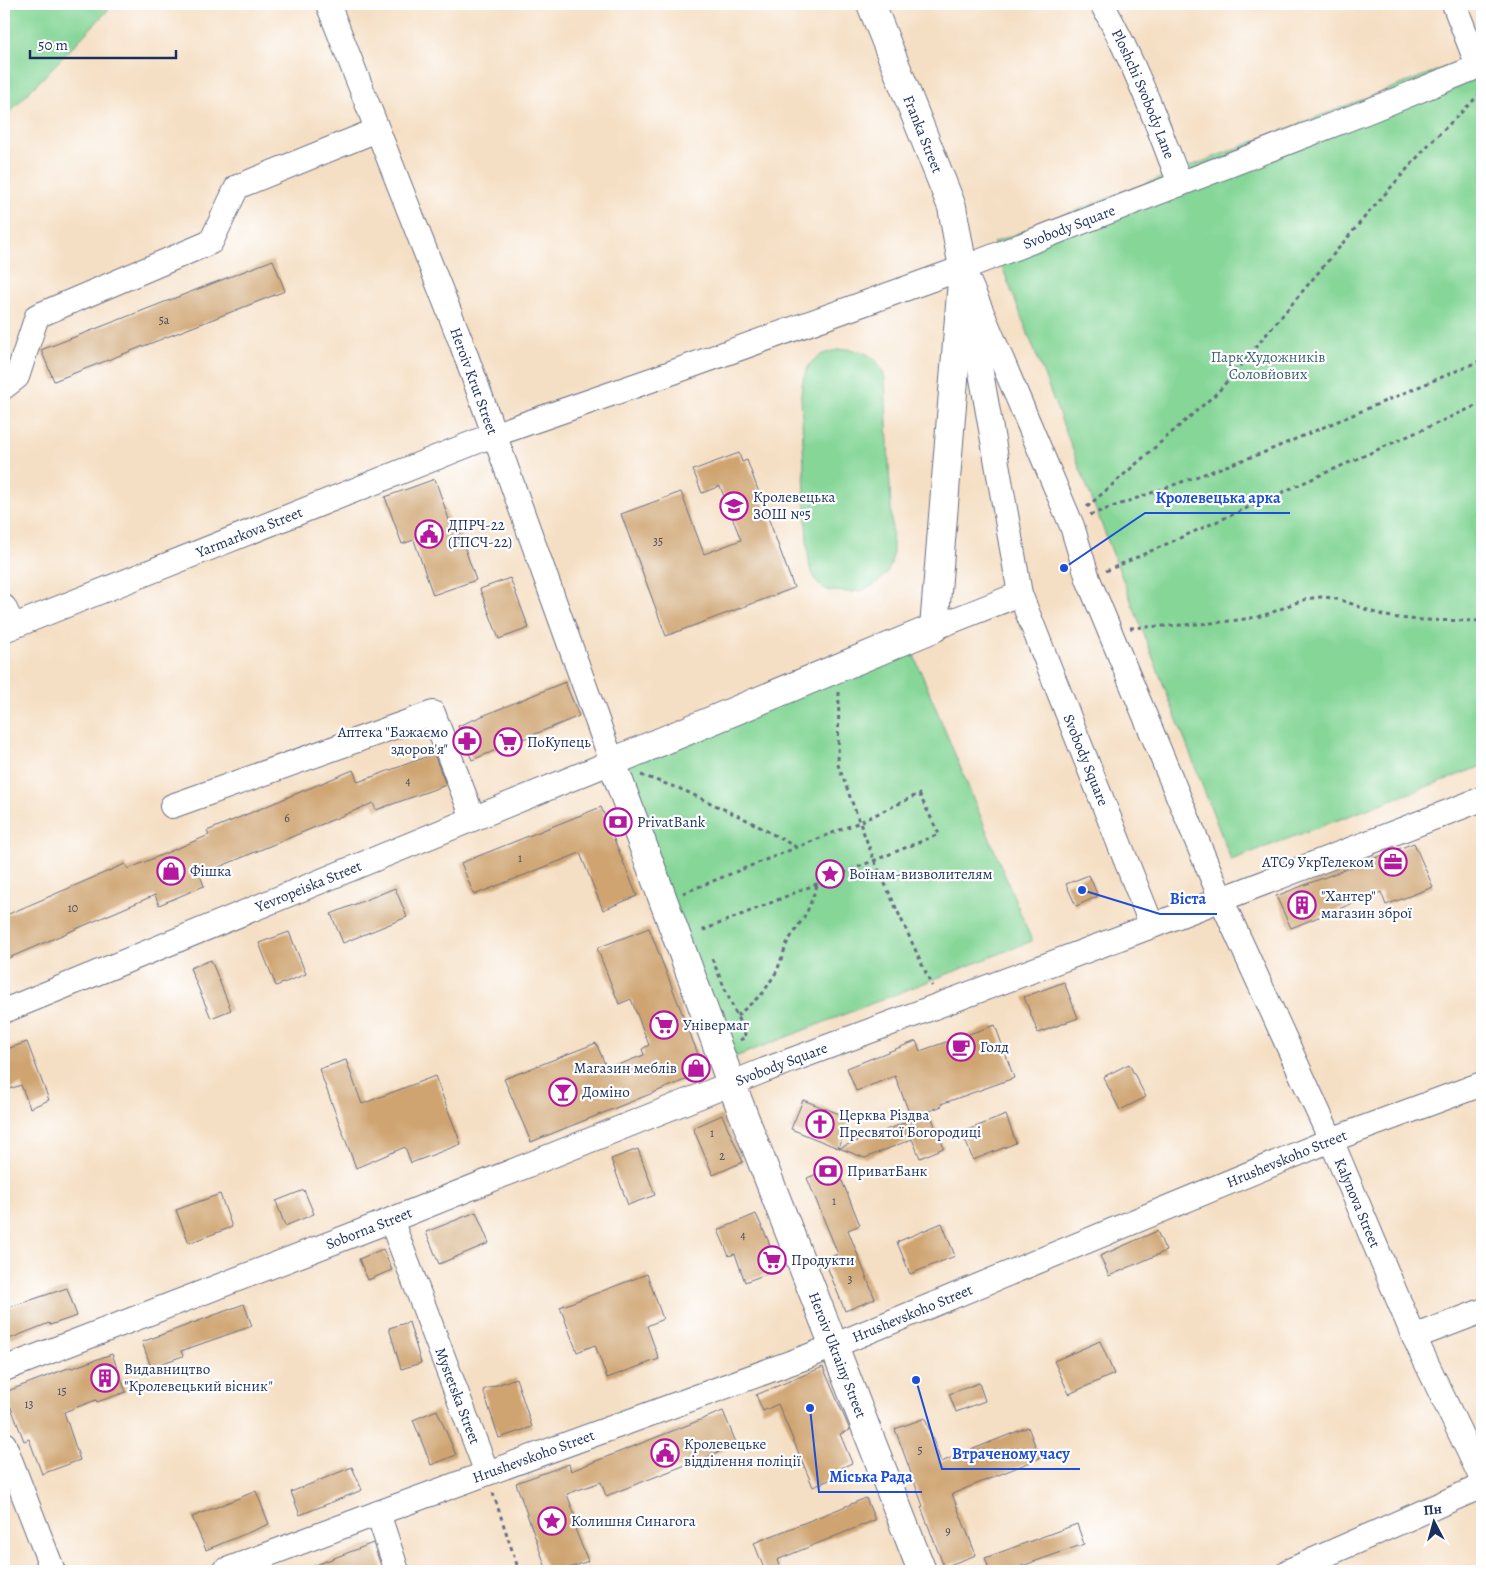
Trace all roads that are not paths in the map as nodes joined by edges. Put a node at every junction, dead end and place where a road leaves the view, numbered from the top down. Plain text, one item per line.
1 (328, 4) edge
2 (871, 4) edge
3 (1102, 4) edge
4 (1454, 4) edge
5 (1480, 65) edge
6 (377, 130) junction
7 (1180, 184) junction
8 (963, 268) junction
9 (4, 387) edge
10 (493, 435) junction
11 (1020, 594) junction
12 (7, 621) edge
13 (934, 628) junction
14 (612, 762) junction
15 (1482, 799) edge
16 (172, 806) dead end
17 (473, 818) junction
18 (1221, 899) junction
19 (1152, 926) junction
20 (4, 1011) edge
21 (731, 1083) junction
22 (1482, 1084) edge
23 (1331, 1140) junction
24 (392, 1220) junction
25 (1482, 1311) edge
26 (1414, 1337) junction
27 (833, 1346) junction
28 (4, 1369) edge
29 (4, 1444) edge
30 (487, 1473) junction
31 (1482, 1479) edge
32 (1482, 1486) edge
33 (378, 1513) junction
34 (53, 1571) edge
35 (224, 1571) edge
36 (397, 1571) edge
37 (922, 1571) edge
38 (1288, 1571) edge

1 - 6 street, Heroiv Krut Street
2 - 8 main road, Franka Street
3 - 7 street, Ploshchi Svobody Lane
4 - 5 street
5 - 7 street, Svobody Square
6 - 9 street
6 - 10 street, Heroiv Krut Street
7 - 8 street, Svobody Square
8 - 10 street, Yarmarkova Street
8 - 11 street, Svobody Square
8 - 13 main road, Franka Street
8 - 18 street, Kalynova Street
10 - 12 street, Yarmarkova Street
10 - 14 street, Heroiv Krut Street
11 - 13 street
11 - 19 street, Svobody Square
13 - 14 main road
14 - 17 street, Yevropeiska Street
14 - 21 main road, Svobody Square
15 - 18 street, Svobody Square
16 - 17 street
17 - 20 street, Yevropeiska Street
18 - 19 street, Svobody Square
18 - 23 street, Kalynova Street
19 - 21 street, Svobody Square
21 - 24 street, Soborna Street
21 - 27 main road, Heroiv Ukrainy Street
22 - 23 street, Hrushevskoho Street
23 - 26 street, Kalynova Street
23 - 27 street, Hrushevskoho Street
24 - 28 street, Soborna Street
24 - 30 street, Mystetska Street
25 - 26 street
26 - 31 street, Kalynova Street
27 - 30 street, Hrushevskoho Street
27 - 37 main road, Heroiv Ukrainy Street
29 - 34 street
30 - 33 street, Hrushevskoho Street
32 - 38 street
33 - 35 street, Hrushevskoho Street
33 - 36 street

